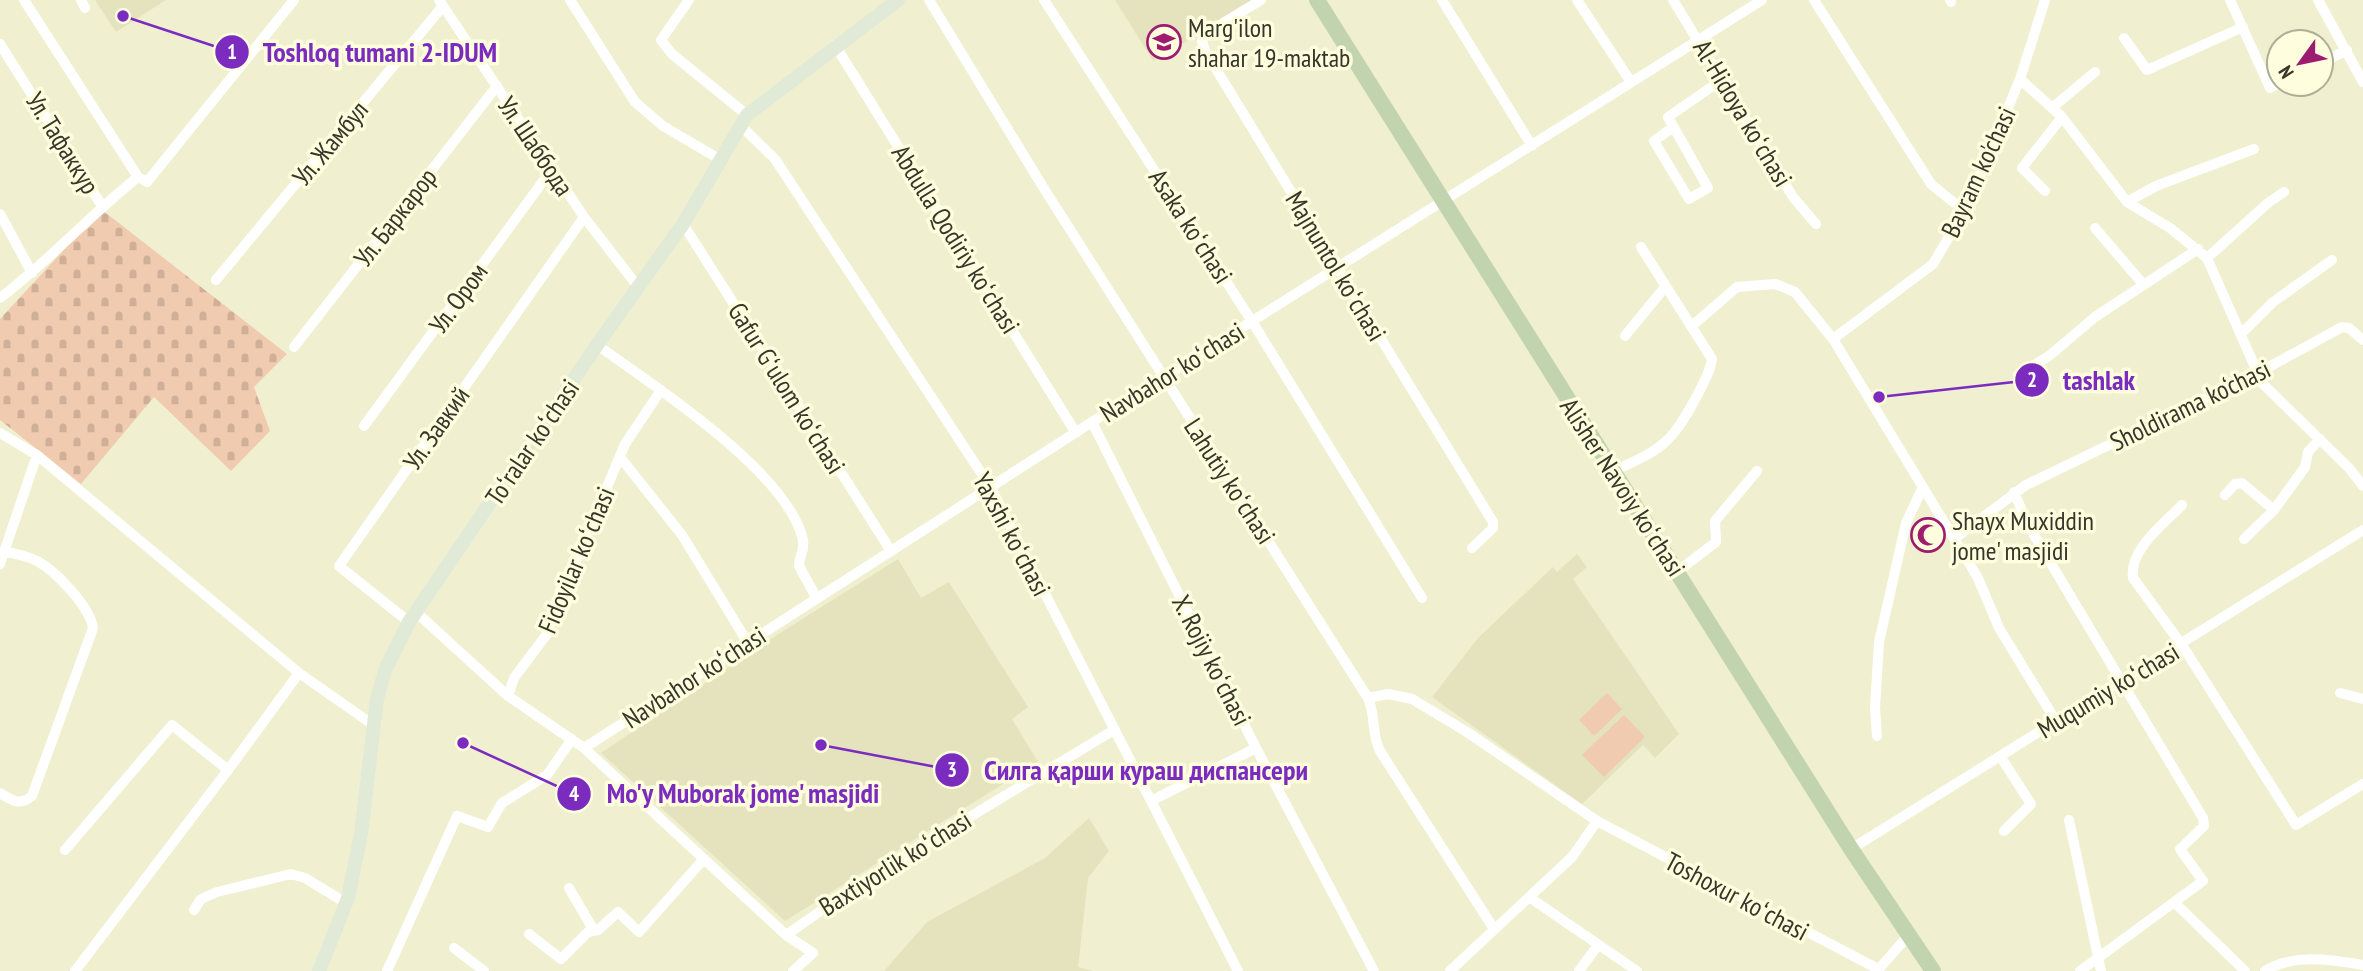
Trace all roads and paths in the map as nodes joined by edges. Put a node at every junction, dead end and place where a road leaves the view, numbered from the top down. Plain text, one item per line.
1 (24, 0) edge
2 (294, 0) edge
3 (570, 0) edge
4 (689, 0) edge
5 (898, 0) edge
6 (929, 0) edge
7 (1044, 0) edge
8 (1261, 0) edge
9 (1317, 0) edge
10 (1442, 0) edge
11 (1577, 0) edge
12 (1673, 0) edge
13 (1762, 0) edge
14 (1814, 0) edge
15 (2045, 0) edge
16 (2230, 0) edge
17 (2318, 0) edge
18 (441, 3) edge
19 (2243, 27) junction
20 (1699, 38) junction
21 (2124, 38) dead end
22 (0, 44) edge
23 (835, 45) junction
24 (2347, 50) junction
25 (2335, 56) edge
26 (2095, 72) dead end
27 (2265, 77) edge
28 (1723, 79) junction
29 (2020, 79) junction
30 (1631, 82) junction
31 (2363, 82) edge
32 (497, 86) junction
33 (2053, 107) junction
34 (2063, 117) junction
35 (744, 120) junction
36 (1672, 128) junction
37 (1532, 146) junction
38 (2254, 149) dead end
39 (721, 159) junction
40 (552, 169) junction
41 (138, 177) junction
42 (2045, 191) dead end
43 (2284, 192) dead end
44 (1443, 202) junction
45 (2127, 202) junction
46 (102, 206) junction
47 (1966, 208) junction
48 (0, 214) edge
49 (584, 217) junction
50 (683, 224) junction
51 (1815, 224) dead end
52 (2095, 228) dead end
53 (1641, 247) dead end
54 (2198, 249) junction
55 (2207, 258) junction
56 (2332, 260) dead end
57 (1338, 269) junction
58 (32, 273) junction
59 (216, 280) dead end
60 (2143, 284) junction
61 (1665, 287) junction
62 (639, 288) junction
63 (0, 298) edge
64 (1253, 323) junction
65 (1693, 325) junction
66 (2241, 334) junction
67 (1625, 336) dead end
68 (1833, 339) junction
69 (2363, 340) edge
70 (597, 345) junction
71 (294, 347) dead end
72 (2258, 373) junction
73 (2018, 375) dead end
74 (1164, 377) junction
75 (661, 390) junction
76 (1092, 422) junction
77 (364, 426) dead end
78 (0, 433) edge
79 (1076, 433) junction
80 (2320, 439) junction
81 (37, 455) junction
82 (620, 457) junction
83 (1613, 471) junction
84 (1757, 471) dead end
85 (2363, 486) edge
86 (991, 488) junction
87 (1922, 489) junction
88 (2014, 492) junction
89 (2225, 495) dead end
90 (2182, 505) dead end
91 (2274, 510) junction
92 (2363, 530) edge
93 (1954, 539) junction
94 (2244, 539) dead end
95 (1472, 548) dead end
96 (4, 551) junction
97 (891, 551) junction
98 (0, 564) edge
99 (1678, 571) junction
100 (816, 597) junction
101 (1422, 598) dead end
102 (412, 617) junction
103 (748, 643) junction
104 (2182, 645) junction
105 (299, 673) junction
106 (2123, 680) junction
107 (2340, 692) dead end
108 (508, 696) junction
109 (1368, 698) junction
110 (2363, 699) edge
111 (2056, 721) junction
112 (372, 724) junction
113 (1114, 730) junction
114 (1877, 736) dead end
115 (572, 739) junction
116 (584, 748) junction
117 (1256, 748) junction
118 (2000, 756) junction
119 (228, 770) junction
120 (2363, 784) edge
121 (0, 793) edge
122 (1151, 801) junction
123 (2069, 820) dead end
124 (1597, 821) junction
125 (2004, 831) dead end
126 (1852, 849) junction
127 (65, 850) dead end
128 (704, 860) junction
129 (569, 888) dead end
130 (1529, 897) junction
131 (2175, 903) junction
132 (346, 904) junction
133 (194, 910) dead end
134 (593, 929) junction
135 (1494, 929) junction
136 (529, 934) dead end
137 (786, 935) junction
138 (1908, 936) junction
139 (1598, 945) junction
140 (454, 948) dead end
141 (2099, 959) junction
142 (2363, 965) edge
143 (1878, 970) edge
144 (75, 971) edge
145 (319, 971) edge
146 (387, 971) edge
147 (484, 971) edge
148 (793, 971) edge
149 (1238, 971) edge
150 (1374, 971) edge
151 (1450, 971) edge
152 (1580, 971) edge
153 (1637, 971) edge
154 (1933, 971) edge
155 (2080, 971) edge
156 (2101, 971) edge
157 (2245, 971) edge
158 (2265, 971) edge

1 - 41 street
2 - 41 street
3 - 39 street
4 - 35 street, Yaxshi koʻchasi
5 - 23 main road, Toʻralar koʻchasi
6 - 74 street, Lahutiy koʻchasi
7 - 64 street, Asaka koʻchasi
8 - 57 street, Majnuntol koʻchasi
9 - 44 main road, Alisher Navoiy koʻchasi
10 - 37 street
11 - 30 street
12 - 20 street, Al-Hidoya koʻchasi
13 - 20 street, Navbahor koʻchasi
14 - 47 street
15 - 29 street, Bayram ko'chasi
16 - 19 street
17 - 24 street
18 - 32 street, Ул. Шаббода
18 - 59 street, Ул. Жамбул
19 - 21 street
19 - 27 street
20 - 28 street, Al-Hidoya koʻchasi
20 - 30 street, Navbahor koʻchasi
22 - 46 street, Ул. Тафаккур
23 - 35 main road, Toʻralar koʻchasi
23 - 79 street, Abdulla Qodiriy koʻchasi
24 - 25 street
24 - 31 street
26 - 33 street
28 - 36 street
28 - 51 street, Al-Hidoya koʻchasi
29 - 33 street
29 - 47 street, Bayram ko'chasi
30 - 37 street, Navbahor koʻchasi
32 - 40 street, Ул. Шаббода
32 - 71 street, Ул. Баркарор
33 - 34 street
34 - 42 street
34 - 45 street
35 - 39 main road, Toʻralar koʻchasi
35 - 86 street, Yaxshi koʻchasi
36 - 36 street
37 - 44 street, Navbahor koʻchasi
38 - 45 street
39 - 50 main road, Toʻralar koʻchasi
40 - 49 street, Ул. Шаббода
40 - 77 street, Ул. Ором
41 - 46 street
43 - 55 street
44 - 57 street, Navbahor koʻchasi
44 - 83 main road, Alisher Navoiy koʻchasi
45 - 54 street
46 - 58 street
47 - 68 street, Bayram ko'chasi
48 - 58 street
49 - 62 street, Ул. Шаббода
49 - 102 street, Ул. Завкий
50 - 62 main road, Toʻralar koʻchasi
50 - 97 street, Gafur Gʻulom koʻchasi
52 - 60 street
53 - 61 street
54 - 55 street
54 - 60 street
55 - 66 street
56 - 66 street
57 - 64 street, Navbahor koʻchasi
57 - 95 street, Majnuntol koʻchasi
58 - 63 street
60 - 73 street
61 - 65 street
61 - 67 street
62 - 70 main road, Toʻralar koʻchasi
64 - 74 street, Navbahor koʻchasi
64 - 101 street, Asaka koʻchasi
65 - 68 street
65 - 83 street
66 - 72 street
68 - 87 street
69 - 72 street, Sholdirama ko‘chasi
70 - 75 street
70 - 102 main road, Toʻralar koʻchasi
72 - 80 street
72 - 88 street, Sholdirama ko‘chasi
74 - 76 street, Navbahor koʻchasi
74 - 109 street, Lahutiy koʻchasi
75 - 82 street, Fidoyilar koʻchasi
75 - 100 street
76 - 79 street, Navbahor koʻchasi
76 - 117 street, X. Rojiy koʻchasi
78 - 81 street
79 - 86 street, Navbahor koʻchasi
80 - 85 street
80 - 91 street
81 - 96 street
81 - 105 street
82 - 103 street, Fidoyilar koʻchasi
82 - 108 street, Fidoyilar koʻchasi
83 - 99 main road, Alisher Navoiy koʻchasi
84 - 99 street
86 - 97 street, Navbahor koʻchasi
86 - 113 street, Yaxshi koʻchasi
87 - 93 street
87 - 114 street
88 - 93 street, Sholdirama ko‘chasi
88 - 106 street
89 - 91 street
90 - 104 street
91 - 94 street
92 - 104 street, Muqumiy koʻchasi
93 - 111 street
96 - 98 street
96 - 121 street
97 - 100 street, Navbahor koʻchasi
99 - 126 main road, Alisher Navoiy koʻchasi
100 - 103 street, Navbahor koʻchasi
102 - 108 street
102 - 112 main road, Toʻralar koʻchasi
103 - 116 street, Navbahor koʻchasi
104 - 106 street, Muqumiy koʻchasi
104 - 120 street
105 - 112 street
105 - 119 street
106 - 111 street, Muqumiy koʻchasi
106 - 131 street
107 - 110 street
108 - 115 street
109 - 124 street, Toshoxur koʻchasi
109 - 135 street, Lahutiy koʻchasi
111 - 118 street, Muqumiy koʻchasi
112 - 132 main road, Toʻralar koʻchasi
113 - 122 street, Yaxshi koʻchasi
113 - 137 street, Baxtiyorlik koʻchasi
115 - 116 street
115 - 146 street
116 - 128 street, Baxtiyorlik koʻchasi
117 - 122 street
117 - 150 street, X. Rojiy koʻchasi
118 - 125 street
118 - 126 street, Muqumiy koʻchasi
119 - 127 street
119 - 144 street
122 - 149 street, Yaxshi koʻchasi
123 - 141 street
124 - 130 street
124 - 143 street, Toshoxur koʻchasi
126 - 138 main road, Alisher Navoiy koʻchasi
128 - 134 street
128 - 137 street, Baxtiyorlik koʻchasi
129 - 134 street
130 - 135 street
130 - 139 street
131 - 141 street
131 - 157 street
132 - 133 street
132 - 145 main road, Toʻralar koʻchasi
134 - 136 street
135 - 151 street
137 - 148 street, Baxtiyorlik koʻchasi
138 - 143 street
138 - 154 main road, Alisher Navoiy koʻchasi
139 - 152 street
139 - 153 street
140 - 147 street
141 - 155 street
141 - 156 street
142 - 158 street

